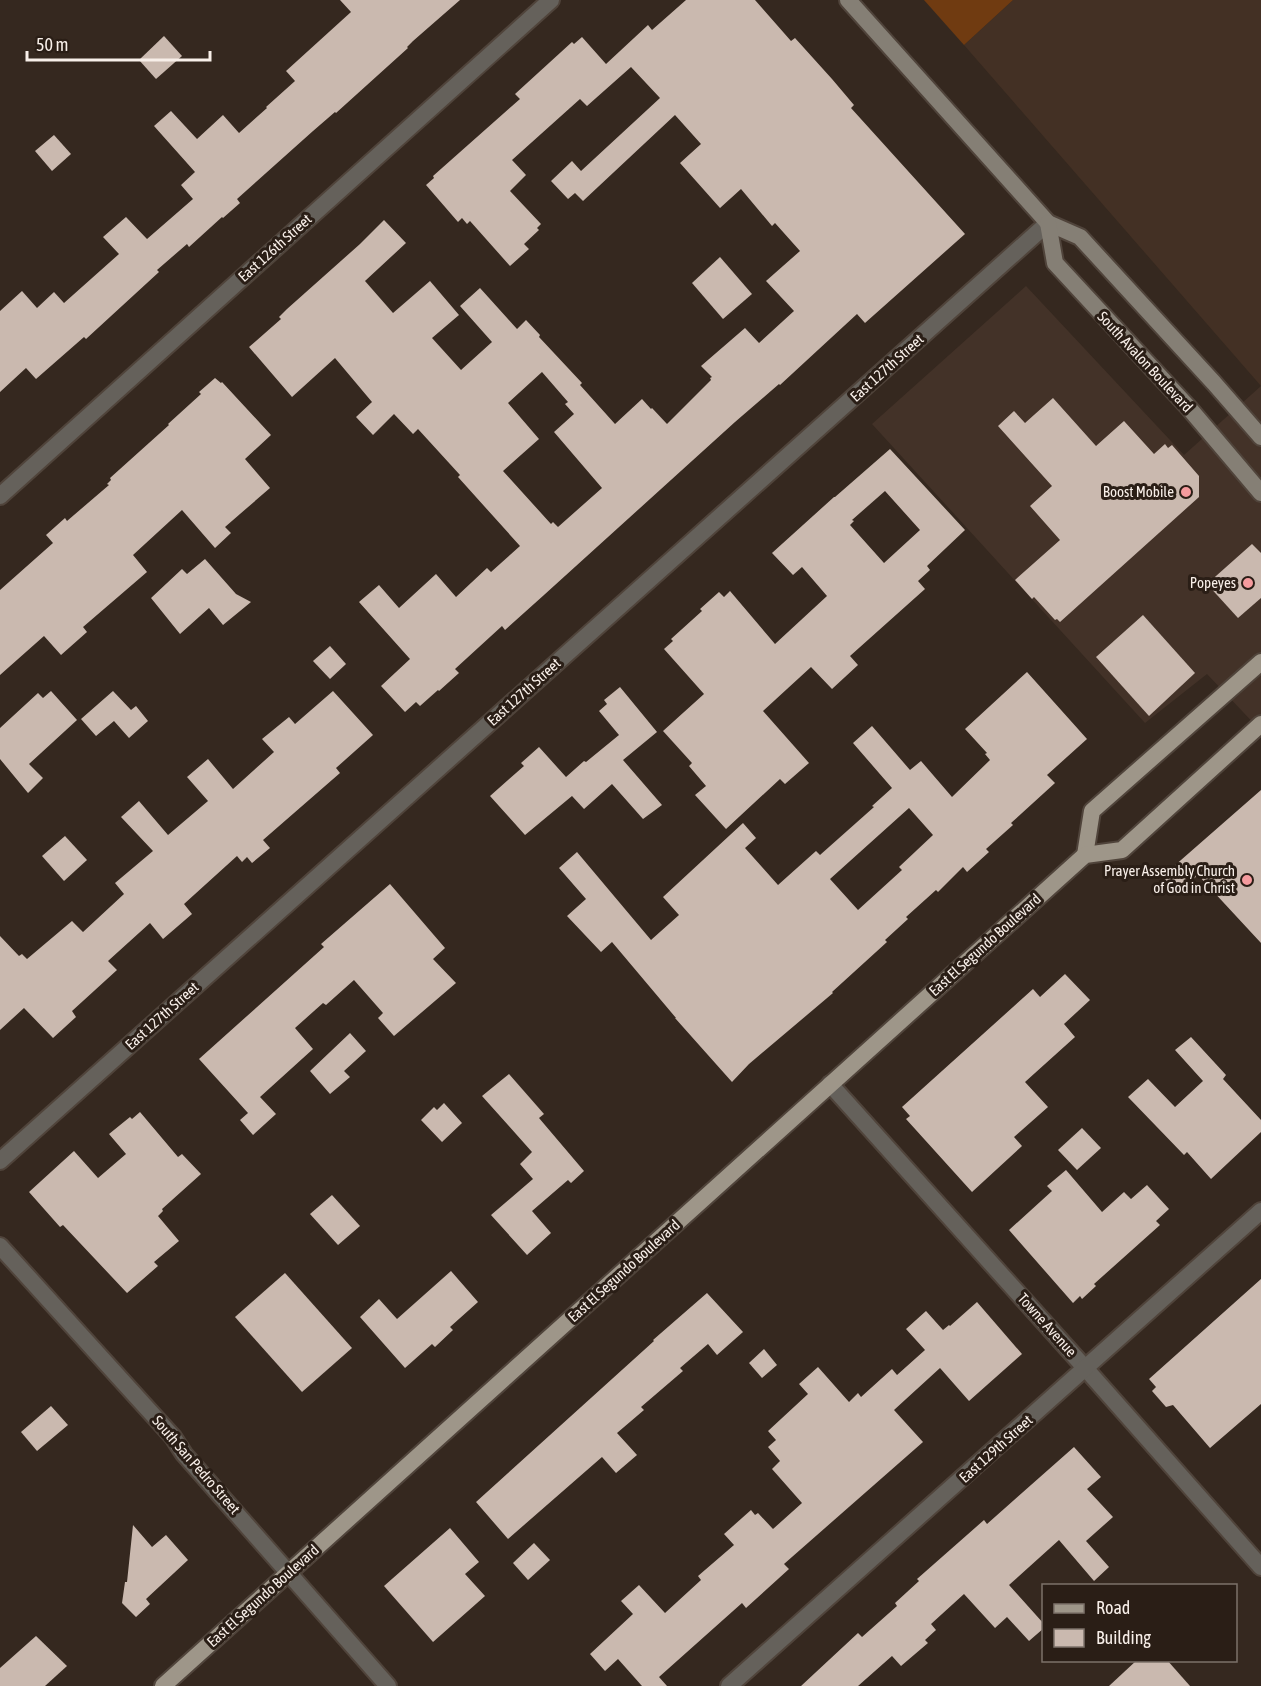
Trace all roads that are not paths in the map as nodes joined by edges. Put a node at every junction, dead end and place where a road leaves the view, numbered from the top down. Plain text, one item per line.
1 (551, 0) edge
2 (848, 0) edge
3 (1048, 223) junction
4 (1261, 437) edge
5 (1261, 493) edge
6 (0, 496) edge
7 (1261, 662) edge
8 (1261, 724) edge
9 (1085, 855) junction
10 (830, 1084) junction
11 (0, 1161) edge
12 (1261, 1211) edge
13 (0, 1246) edge
14 (1086, 1369) junction
15 (1261, 1567) edge
16 (290, 1572) junction
17 (163, 1686) edge
18 (388, 1686) edge
19 (729, 1686) edge

1 - 6 street, East 126th Street
2 - 3 main road
3 - 4 main road
3 - 5 main road, South Avalon Boulevard
3 - 11 street, East 127th Street
7 - 9 main road
8 - 9 main road
9 - 10 main road, East El Segundo Boulevard
10 - 14 street, Towne Avenue
10 - 16 main road, East El Segundo Boulevard
12 - 14 street, East 129th Street
13 - 16 street, South San Pedro Street
14 - 15 street, Towne Avenue
14 - 19 street, East 129th Street
16 - 17 main road, East El Segundo Boulevard
16 - 18 street, South San Pedro Street

